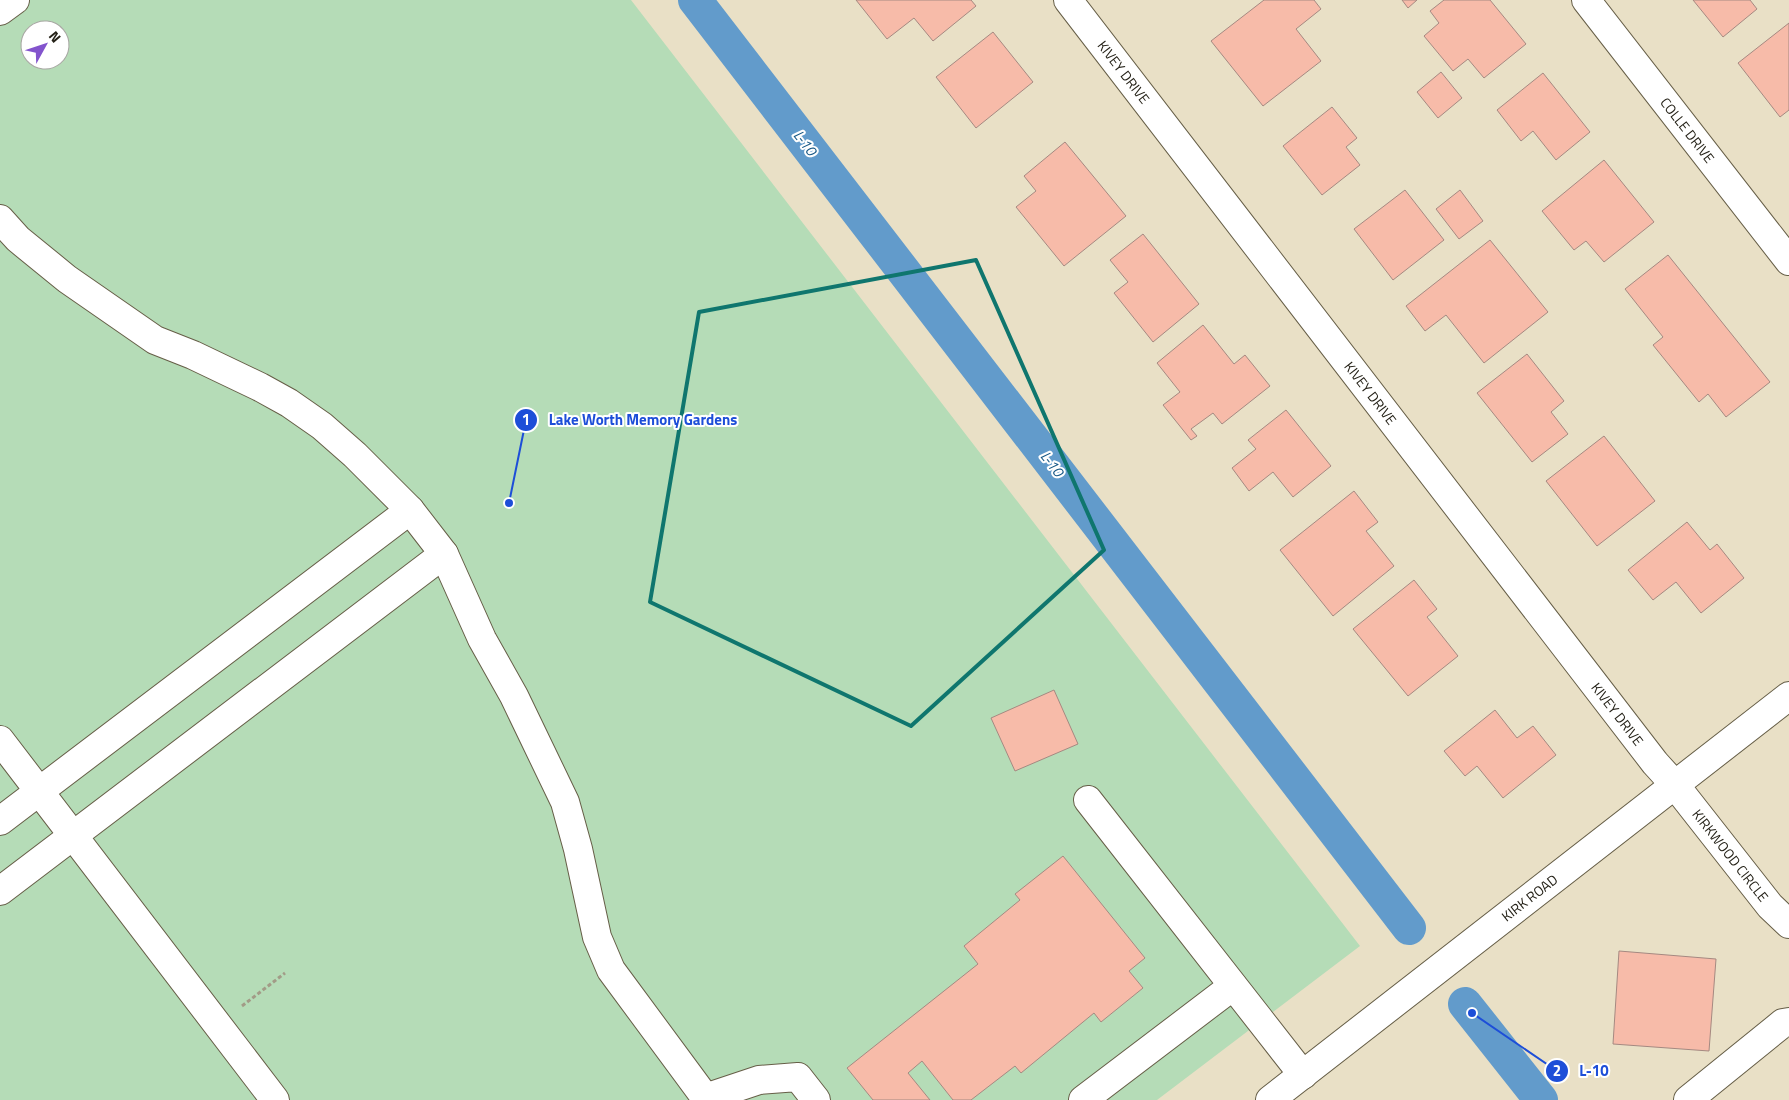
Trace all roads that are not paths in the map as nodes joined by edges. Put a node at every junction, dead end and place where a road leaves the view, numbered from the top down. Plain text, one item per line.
1 (15, 0) edge
2 (1068, 0) edge
3 (1586, 0) edge
4 (0, 12) edge
5 (0, 219) edge
6 (1789, 261) edge
7 (410, 510) junction
8 (444, 554) junction
9 (1789, 696) edge
10 (0, 740) edge
11 (1675, 785) junction
12 (40, 791) junction
13 (1088, 800) dead end
14 (0, 821) edge
15 (73, 835) junction
16 (0, 890) edge
17 (1789, 924) edge
18 (1233, 986) junction
19 (1789, 1022) edge
20 (1303, 1075) junction
21 (706, 1099) edge
22 (275, 1100) edge
23 (816, 1100) edge
24 (1083, 1100) edge
25 (1270, 1100) edge
26 (1688, 1100) edge

1 - 4 street
2 - 11 street, KIVEY DRIVE
3 - 6 street, COLLE DRIVE
5 - 7 street
7 - 8 street
7 - 12 street
8 - 15 street
8 - 21 street
9 - 11 street, KIRK ROAD
10 - 12 street
11 - 17 street, KIRKWOOD CIRCLE
11 - 20 street, KIRK ROAD
12 - 14 street
12 - 15 street
13 - 18 street
15 - 16 street
15 - 22 street
18 - 20 street
18 - 24 street
19 - 26 street
20 - 25 street, KIRK ROAD
21 - 23 street

